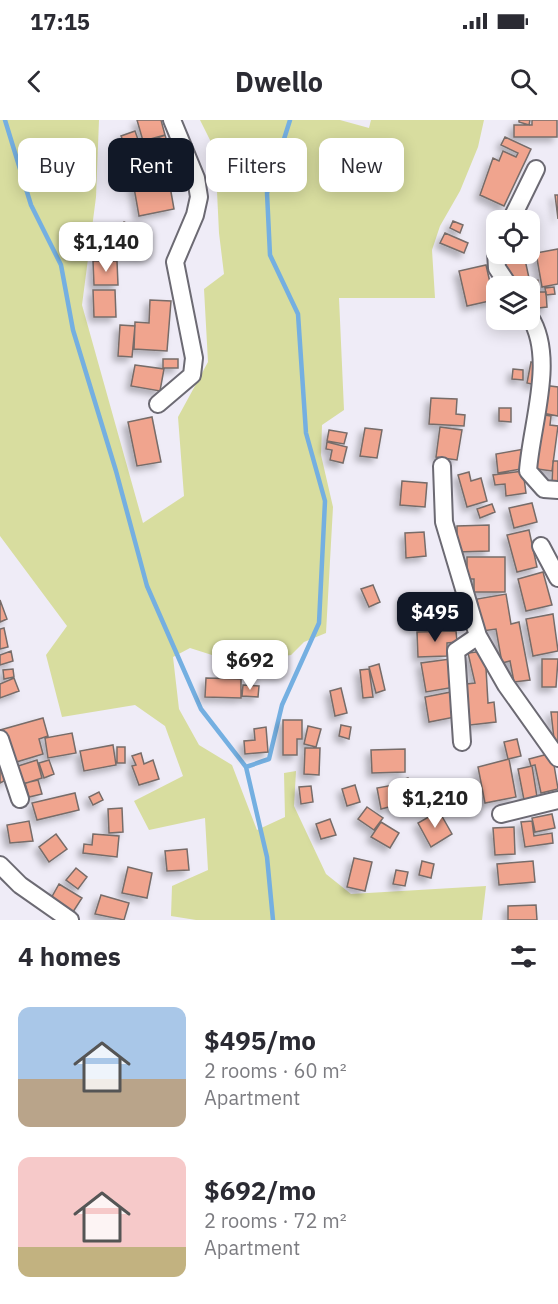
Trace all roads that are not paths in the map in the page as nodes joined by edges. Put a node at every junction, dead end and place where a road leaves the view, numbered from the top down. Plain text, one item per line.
1 (172, 120) edge
2 (536, 169) dead end
3 (516, 210) edge
4 (536, 330) edge
5 (158, 404) dead end
6 (442, 466) dead end
7 (558, 490) edge
8 (541, 546) dead end
9 (558, 578) edge
10 (478, 636) junction
11 (0, 739) edge
12 (462, 742) dead end
13 (558, 758) edge
14 (20, 799) dead end
15 (558, 800) edge
16 (501, 814) dead end
17 (0, 865) edge
18 (70, 920) edge

1 - 5 street
2 - 3 street
4 - 7 street
6 - 10 street
8 - 9 street
10 - 12 street
10 - 13 street
11 - 14 street
15 - 16 street
17 - 18 street

